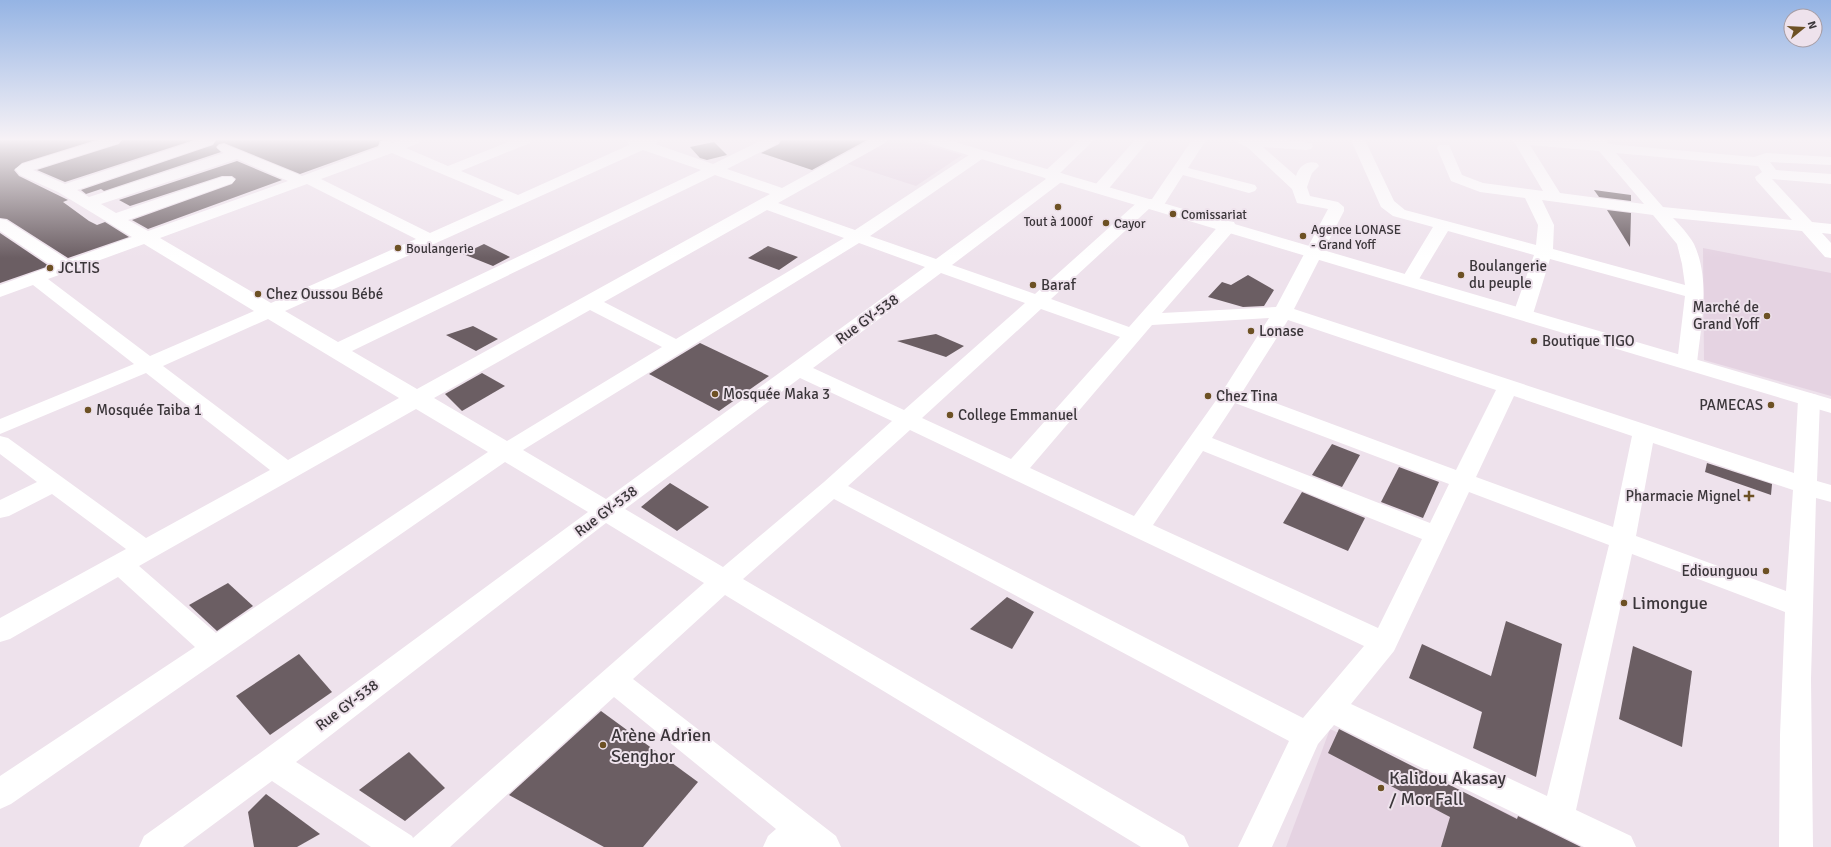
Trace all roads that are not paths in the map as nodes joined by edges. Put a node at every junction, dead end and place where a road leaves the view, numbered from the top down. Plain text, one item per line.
1 (42, 180) edge
2 (92, 180) edge
3 (159, 180) edge
4 (227, 180) dead end
5 (305, 180) joint
6 (468, 180) edge
7 (560, 180) edge
8 (694, 180) edge
9 (742, 180) edge
10 (810, 180) edge
11 (942, 180) edge
12 (1049, 180) edge
13 (1066, 180) edge
14 (1108, 180) edge
15 (1172, 180) edge
16 (1217, 180) edge
17 (1290, 180) edge
18 (1301, 180) edge
19 (1377, 180) edge
20 (1459, 180) edge
21 (1545, 180) edge
22 (1630, 180) edge
23 (1764, 180) edge
24 (1299, 187) junction
25 (1249, 188) dead end
26 (64, 189) junction
27 (1100, 189) junction
28 (784, 194) junction
29 (1531, 194) junction
30 (1555, 197) junction
31 (517, 200) junction
32 (88, 203) junction
33 (765, 204) junction
34 (1152, 204) junction
35 (1657, 211) junction
36 (115, 219) junction
37 (0, 224) edge
38 (1443, 225) junction
39 (1228, 226) junction
40 (1806, 226) junction
41 (1831, 229) edge
42 (857, 237) junction
43 (146, 238) junction
44 (429, 239) junction
45 (1314, 252) junction
46 (1544, 252) junction
47 (1831, 253) edge
48 (939, 266) junction
49 (66, 267) junction
50 (35, 278) junction
51 (1410, 280) junction
52 (0, 291) edge
53 (1695, 293) junction
54 (589, 302) junction
55 (1038, 302) junction
56 (269, 311) junction
57 (1283, 312) junction
58 (1523, 314) junction
59 (1146, 320) junction
60 (1133, 336) junction
61 (676, 347) junction
62 (336, 351) junction
63 (1687, 363) junction
64 (148, 365) junction
65 (798, 369) junction
66 (1508, 387) junction
67 (1231, 394) junction
68 (416, 398) junction
69 (1820, 403) edge
70 (908, 420) junction
71 (0, 427) edge
72 (1644, 432) junction
73 (1199, 441) junction
74 (0, 443) edge
75 (506, 451) junction
76 (1015, 470) junction
77 (287, 471) junction
78 (54, 482) junction
79 (1462, 482) junction
80 (1805, 485) junction
81 (832, 488) junction
82 (1831, 494) edge
83 (0, 510) edge
84 (606, 511) junction
85 (1138, 528) junction
86 (1436, 535) junction
87 (1622, 542) junction
88 (144, 550) junction
89 (120, 564) junction
90 (723, 580) junction
91 (1797, 606) junction
92 (0, 631) edge
93 (1384, 643) junction
94 (214, 647) junction
95 (613, 680) junction
96 (1329, 708) junction
97 (1306, 735) junction
98 (271, 763) junction
99 (0, 794) edge
100 (1558, 818) junction
101 (801, 841) edge
102 (156, 847) edge
103 (400, 847) edge
104 (426, 847) edge
105 (1172, 847) edge
106 (1255, 847) edge
107 (1619, 847) edge
108 (1796, 847) edge

1 - 26 street
2 - 26 street
3 - 32 street
4 - 36 street
5 - 43 street
5 - 44 street
6 - 31 street
7 - 31 street
8 - 62 street
9 - 28 street
10 - 28 street
11 - 42 street
12 - 48 street, Rue GY-538
13 - 27 street
14 - 27 street
15 - 34 street
16 - 25 street
17 - 24 street
18 - 24 street
19 - 38 street
20 - 29 street
21 - 30 street
22 - 35 street
23 - 40 street
24 - 45 street
26 - 32 street
27 - 34 street
28 - 33 street
29 - 30 street
29 - 46 street
30 - 35 street
31 - 44 street
32 - 36 street
33 - 42 street
33 - 54 street
34 - 39 street
34 - 55 street
35 - 40 street
35 - 53 street
36 - 43 street
37 - 49 street
38 - 46 street
38 - 51 street
39 - 45 street
39 - 59 street
40 - 41 street
40 - 47 street
42 - 48 street
42 - 61 street
43 - 49 street
43 - 56 street
44 - 56 street
45 - 51 street
45 - 57 street
46 - 53 street
46 - 58 street
48 - 55 street
48 - 65 street, Rue GY-538
49 - 50 street
50 - 52 street
50 - 64 street
51 - 58 street
53 - 63 street
54 - 61 street
54 - 68 street
55 - 60 street
55 - 70 street
56 - 62 street
56 - 64 street
57 - 59 street
57 - 66 street
57 - 67 street
58 - 63 street
59 - 60 street
60 - 76 street
61 - 75 street
62 - 68 street
63 - 69 street
64 - 71 street
64 - 77 street
65 - 70 street
65 - 84 street, Rue GY-538
66 - 72 street
66 - 79 street
67 - 73 street
67 - 79 street
68 - 75 street
68 - 77 street
69 - 80 street
70 - 76 street
70 - 81 street
72 - 80 street
72 - 87 street
73 - 85 street
73 - 86 street
74 - 78 street
75 - 84 street
75 - 94 street
76 - 85 street
77 - 88 street
78 - 83 street
78 - 88 street
79 - 86 street
79 - 87 street
80 - 82 street
80 - 91 street
81 - 90 street
81 - 97 street
84 - 90 street
84 - 98 street, Rue GY-538
85 - 93 street
86 - 93 street
87 - 91 street
87 - 100 street
88 - 89 street
89 - 92 street
89 - 94 street
90 - 95 street
90 - 105 street
91 - 108 street
93 - 96 street
94 - 99 street
95 - 101 street
95 - 104 street
96 - 97 street
96 - 100 street
97 - 106 street
98 - 102 street, Rue GY-538
98 - 103 street
100 - 107 street

